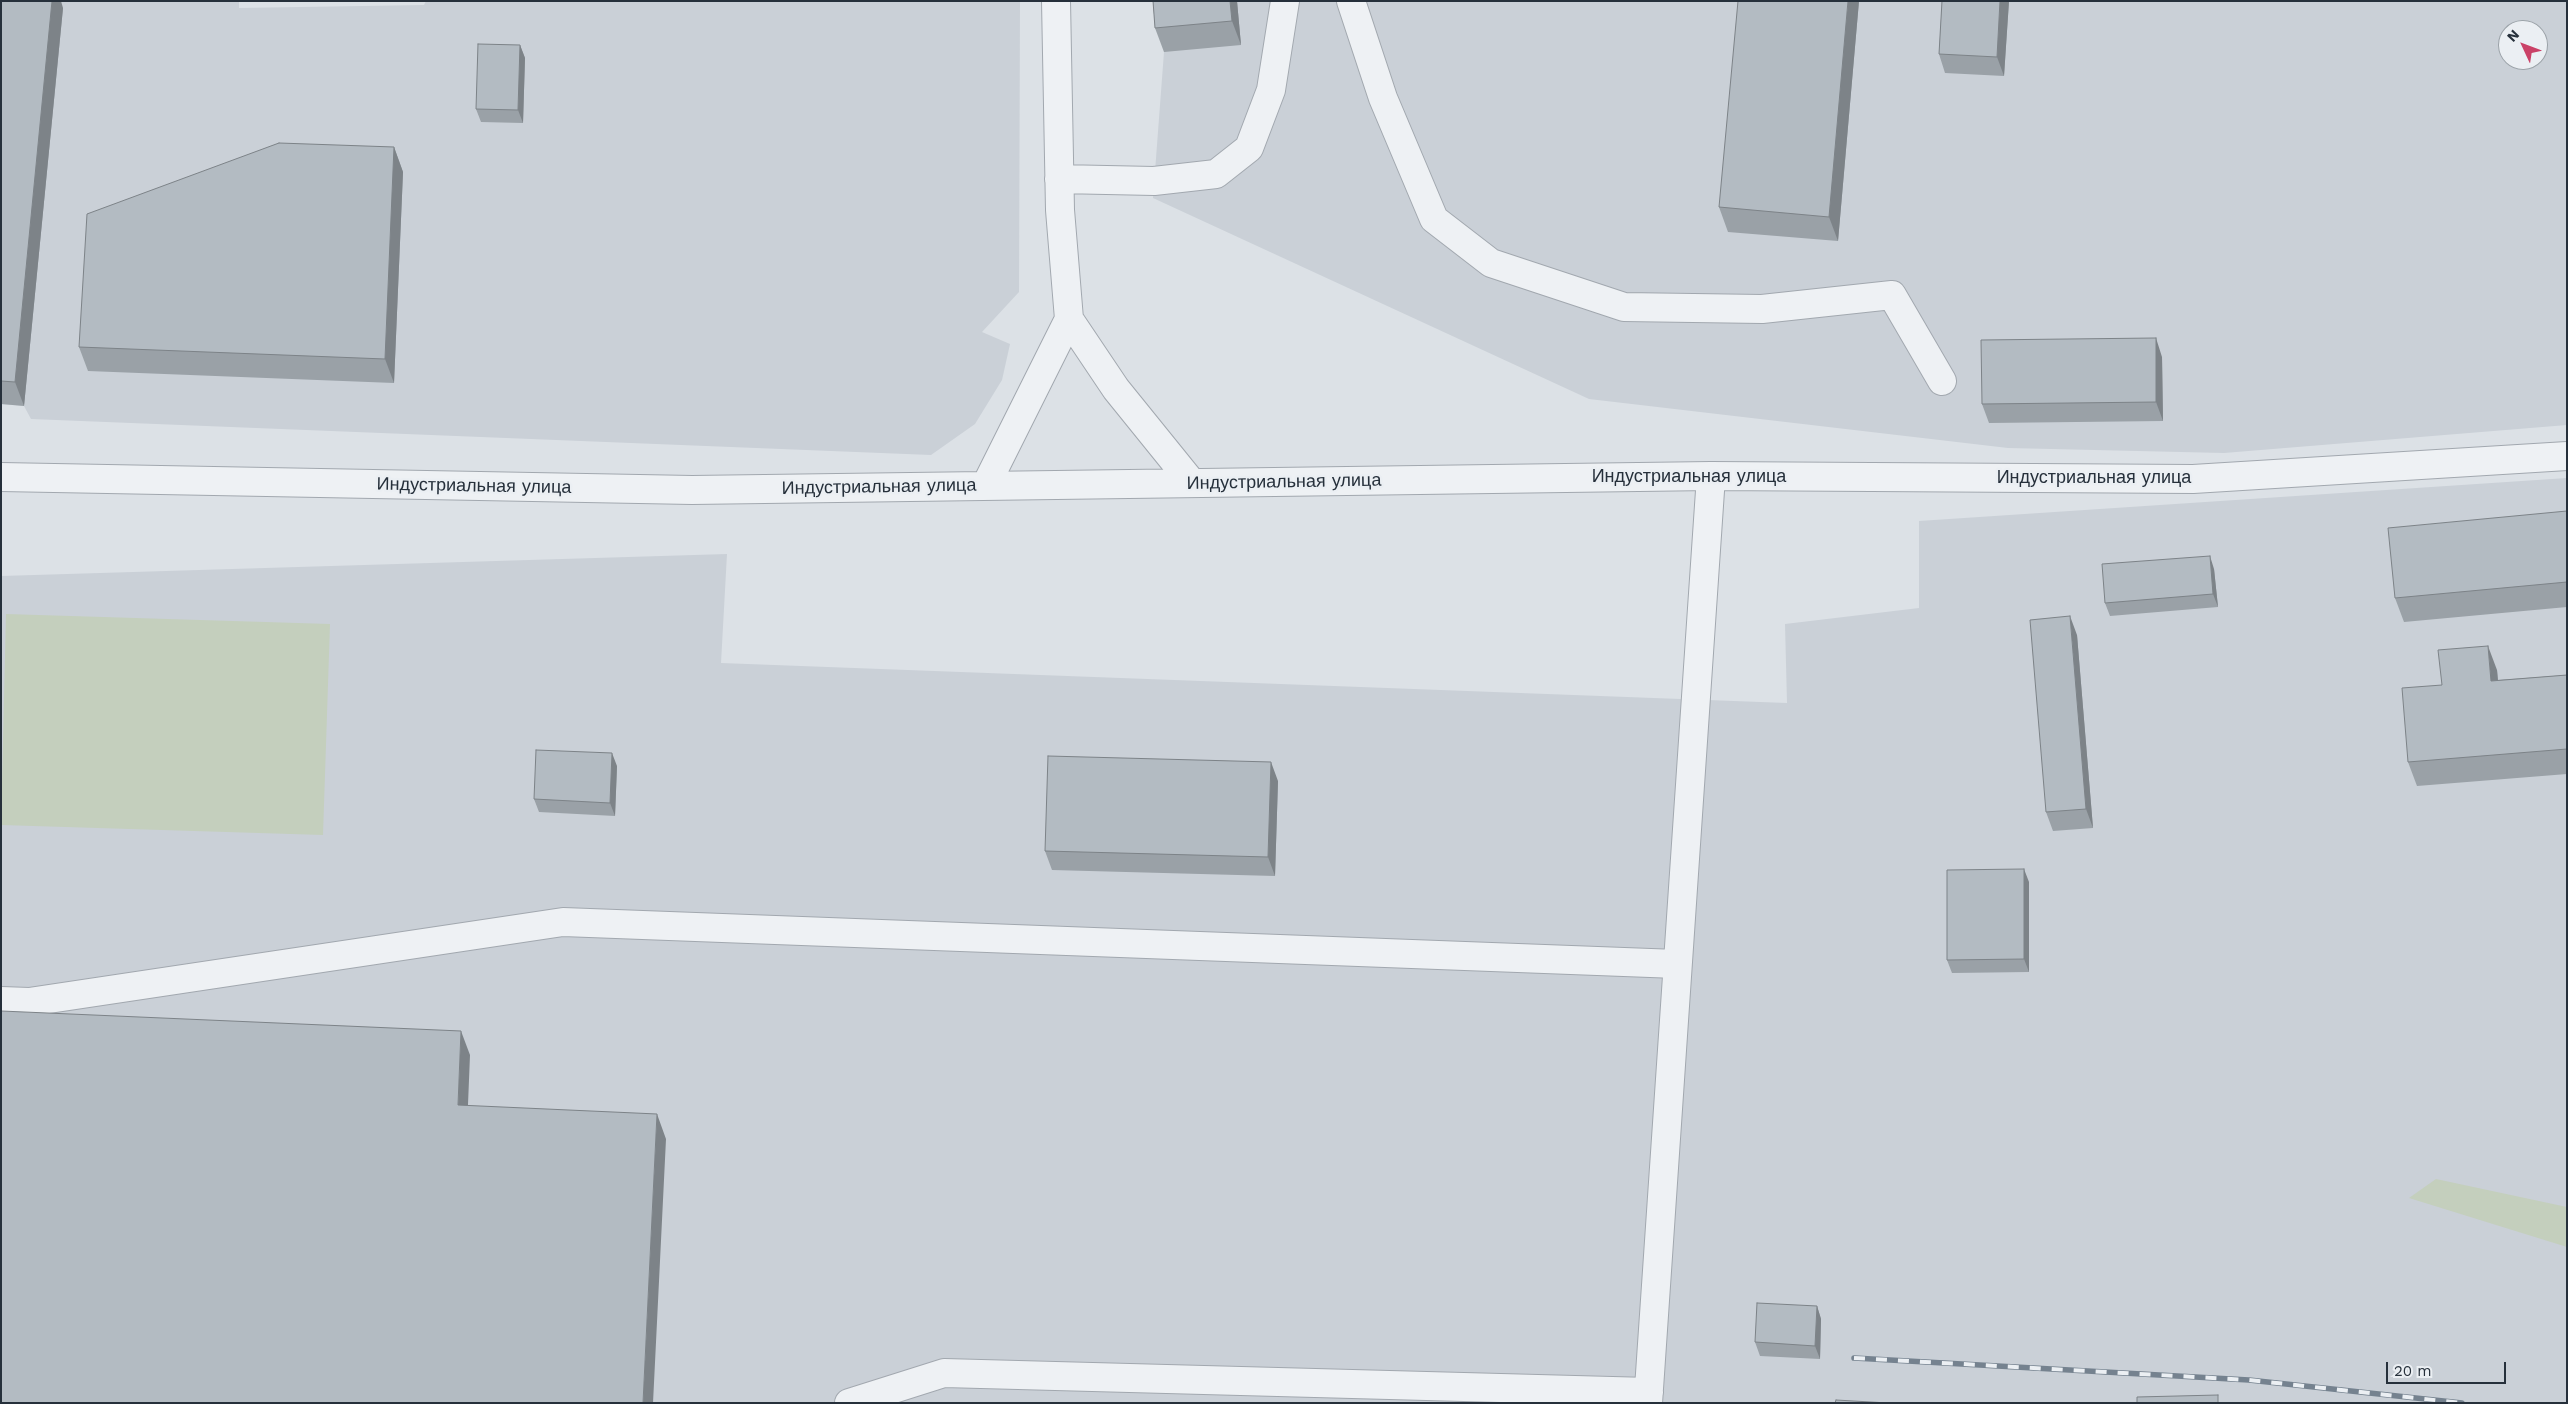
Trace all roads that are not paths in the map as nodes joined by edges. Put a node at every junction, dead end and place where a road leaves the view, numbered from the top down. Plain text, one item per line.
1 (1056, 1) edge
2 (1285, 1) edge
3 (1351, 1) edge
4 (1059, 179) junction
5 (1069, 319) junction
6 (1942, 381) dead end
7 (2567, 456) edge
8 (1711, 476) junction
9 (1, 477) edge
10 (1192, 483) junction
11 (986, 485) junction
12 (1677, 964) junction
13 (1, 1001) edge
14 (1648, 1397) edge
15 (849, 1403) edge

1 - 4 street
2 - 4 street
3 - 6 street
4 - 5 street
5 - 10 street
5 - 11 street
7 - 8 street, Индустриальная улица
8 - 10 street, Индустриальная улица
8 - 12 street
9 - 11 street, Индустриальная улица
10 - 11 street, Индустриальная улица
12 - 13 street
12 - 14 street
14 - 15 street

